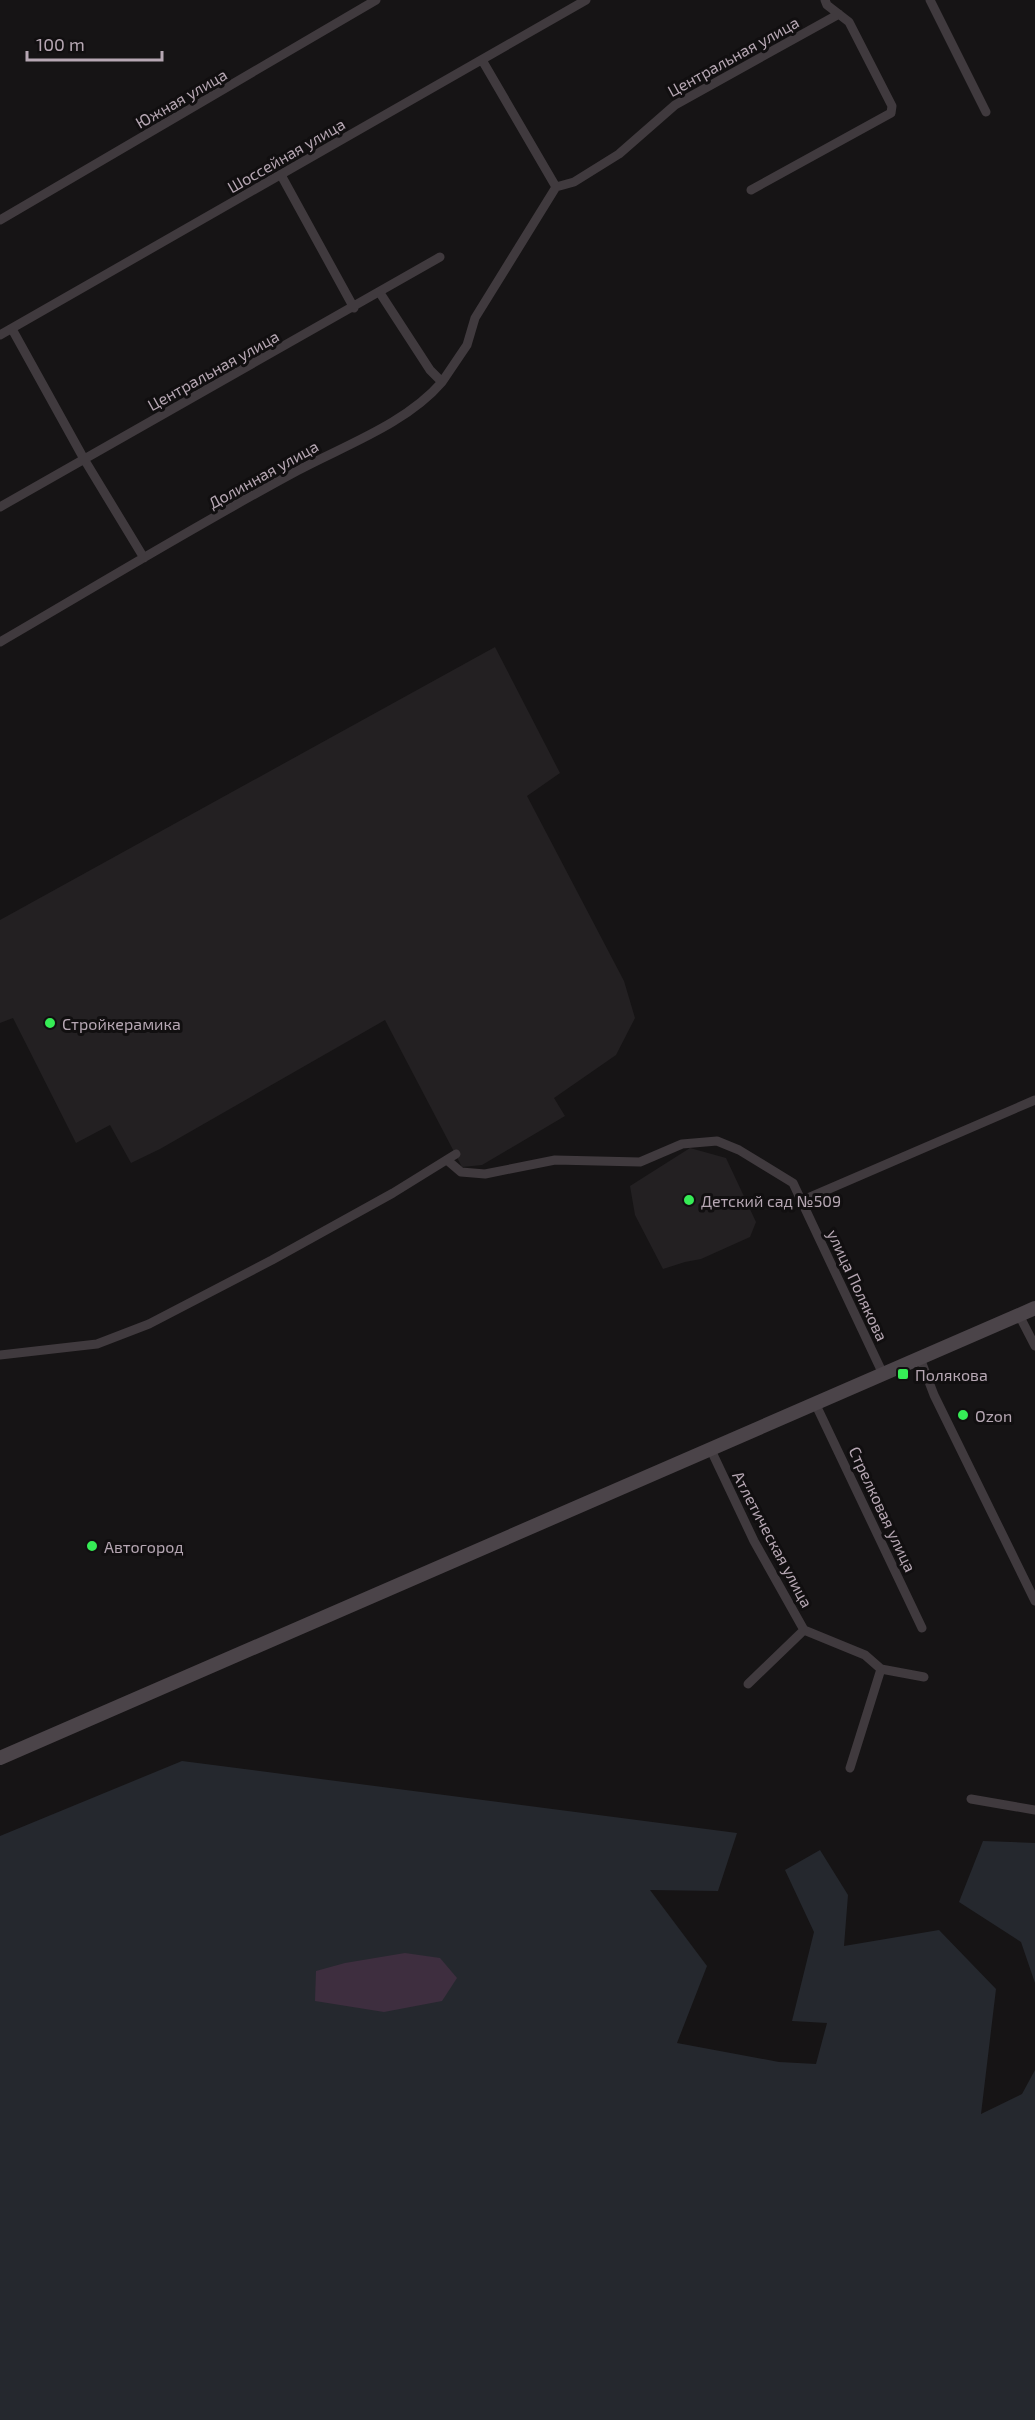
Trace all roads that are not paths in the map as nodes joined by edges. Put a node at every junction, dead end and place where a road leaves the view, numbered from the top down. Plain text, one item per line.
1 (376, 0) edge
2 (586, 0) edge
3 (825, 0) edge
4 (930, 0) edge
5 (839, 14) junction
6 (482, 60) junction
7 (986, 112) dead end
8 (281, 175) junction
9 (556, 187) junction
10 (750, 190) dead end
11 (0, 220) edge
12 (440, 257) dead end
13 (380, 293) junction
14 (354, 308) junction
15 (12, 329) junction
16 (0, 335) edge
17 (442, 382) junction
18 (84, 459) junction
19 (0, 507) edge
20 (144, 558) junction
21 (0, 642) edge
22 (1035, 1100) edge
23 (456, 1154) dead end
24 (447, 1160) junction
25 (801, 1201) junction
26 (1035, 1308) edge
27 (1019, 1315) junction
28 (1035, 1346) edge
29 (0, 1355) edge
30 (920, 1358) junction
31 (883, 1374) junction
32 (815, 1403) junction
33 (710, 1448) junction
34 (1035, 1601) edge
35 (922, 1628) dead end
36 (804, 1630) junction
37 (881, 1669) junction
38 (924, 1677) dead end
39 (748, 1684) dead end
40 (0, 1758) edge
41 (850, 1768) dead end
42 (971, 1799) dead end
43 (1035, 1810) edge

1 - 11 street, Южная улица
2 - 6 street, Шоссейная улица
3 - 5 street
4 - 7 street
5 - 9 street, Центральная улица
5 - 10 street
6 - 8 street, Шоссейная улица
6 - 9 street
8 - 14 street
8 - 15 street, Шоссейная улица
9 - 17 street, Долинная улица
12 - 13 street, Центральная улица
13 - 14 street, Центральная улица
13 - 17 street
14 - 18 street, Центральная улица
15 - 16 street, Шоссейная улица
15 - 18 street
17 - 20 street, Долинная улица
18 - 19 street, Центральная улица
18 - 20 street
20 - 21 street, Долинная улица
22 - 25 street
23 - 24 street
24 - 25 street, улица Полякова
24 - 29 street
25 - 31 street, улица Полякова
26 - 27 street
27 - 28 street
27 - 30 street
30 - 31 street
30 - 34 street
31 - 32 street
32 - 33 street
32 - 35 street, Стрелковая улица
33 - 36 street, Атлетическая улица
33 - 40 street
36 - 37 street, Атлетическая улица
36 - 39 street
37 - 38 street
37 - 41 street
42 - 43 street

